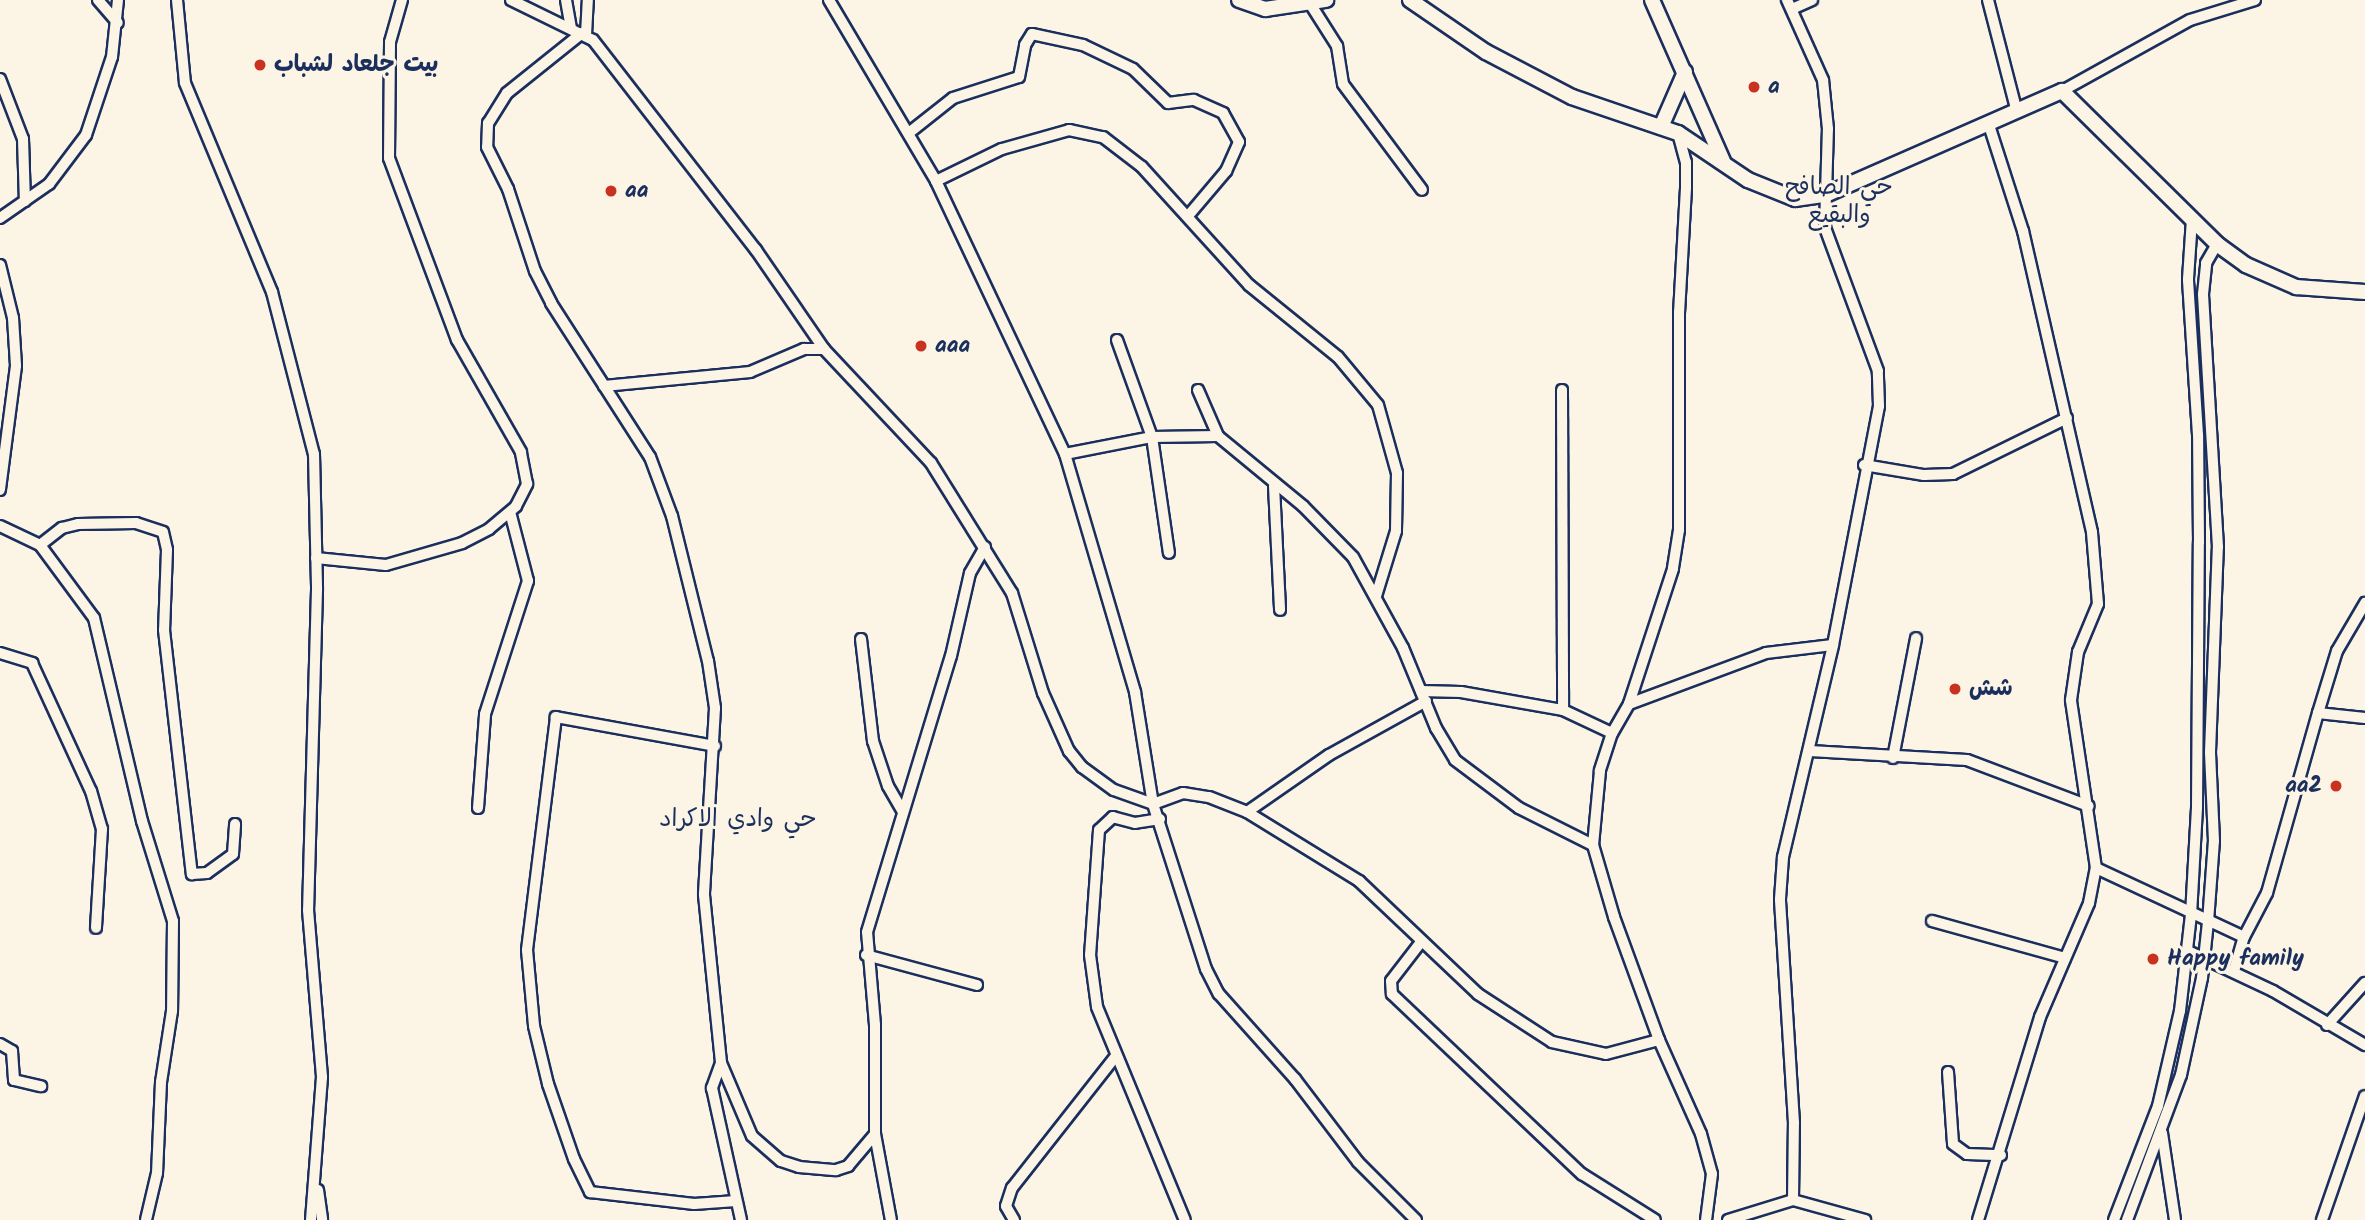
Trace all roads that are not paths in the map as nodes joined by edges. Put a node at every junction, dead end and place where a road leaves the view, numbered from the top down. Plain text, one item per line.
1 (98, 0) edge
2 (118, 0) edge
3 (177, 0) edge
4 (402, 0) edge
5 (511, 0) edge
6 (566, 0) edge
7 (588, 0) edge
8 (829, 0) edge
9 (1238, 0) edge
10 (1326, 0) edge
11 (1410, 0) edge
12 (1652, 0) edge
13 (1812, 0) edge
14 (1989, 0) edge
15 (2255, 0) edge
16 (1790, 4) edge
17 (1311, 5) junction
18 (118, 23) junction
19 (580, 32) junction
20 (1685, 72) junction
21 (0, 79) edge
22 (2062, 91) junction
23 (2017, 108) junction
24 (1988, 122) junction
25 (1661, 127) junction
26 (910, 132) junction
27 (1678, 133) junction
28 (1723, 161) junction
29 (936, 181) junction
30 (1422, 190) dead end
31 (1825, 195) junction
32 (25, 201) junction
33 (1188, 216) junction
34 (0, 218) edge
35 (2192, 219) junction
36 (2217, 244) junction
37 (0, 265) edge
38 (2365, 292) edge
39 (1117, 340) dead end
40 (824, 349) junction
41 (604, 386) junction
42 (1198, 390) dead end
43 (1562, 390) dead end
44 (2067, 418) junction
45 (1219, 436) junction
46 (1152, 437) junction
47 (1065, 454) junction
48 (1864, 465) junction
49 (1274, 486) junction
50 (0, 490) edge
51 (510, 512) junction
52 (0, 526) edge
53 (40, 545) junction
54 (985, 547) junction
55 (1169, 553) dead end
56 (316, 558) junction
57 (1376, 596) junction
58 (2365, 603) edge
59 (1280, 610) dead end
60 (1916, 638) dead end
61 (861, 639) dead end
62 (1833, 645) junction
63 (0, 653) edge
64 (1424, 696) junction
65 (1629, 704) junction
66 (1563, 710) junction
67 (2318, 713) junction
68 (2365, 718) edge
69 (1612, 733) junction
70 (715, 746) junction
71 (1810, 751) junction
72 (1893, 758) junction
73 (1153, 804) junction
74 (2089, 806) junction
75 (478, 808) dead end
76 (903, 812) junction
77 (1247, 812) junction
78 (1160, 819) junction
79 (235, 824) dead end
80 (1593, 845) junction
81 (2096, 867) junction
82 (2191, 915) junction
83 (1932, 920) dead end
84 (2208, 922) junction
85 (96, 928) dead end
86 (2244, 937) junction
87 (1420, 942) junction
88 (2188, 951) junction
89 (866, 955) junction
90 (2204, 957) junction
91 (2065, 958) junction
92 (2234, 971) junction
93 (2365, 983) edge
94 (977, 985) dead end
95 (2327, 1025) junction
96 (1659, 1040) junction
97 (0, 1044) edge
98 (2365, 1045) edge
99 (2170, 1053) junction
100 (1115, 1057) junction
101 (2185, 1058) junction
102 (720, 1063) junction
103 (1948, 1072) dead end
104 (41, 1086) dead end
105 (2365, 1096) edge
106 (875, 1133) junction
107 (2162, 1133) junction
108 (2001, 1155) junction
109 (316, 1177) junction
110 (1793, 1200) junction
111 (736, 1201) junction
112 (1412, 1217) edge
113 (146, 1220) edge
114 (312, 1220) edge
115 (322, 1220) edge
116 (741, 1220) edge
117 (891, 1220) edge
118 (1014, 1220) edge
119 (1185, 1220) edge
120 (1398, 1220) edge
121 (1655, 1220) edge
122 (1706, 1220) edge
123 (1728, 1220) edge
124 (1865, 1220) edge
125 (1978, 1220) edge
126 (2114, 1220) edge
127 (2127, 1220) edge
128 (2175, 1220) edge
129 (2322, 1220) edge

1 - 18 street
2 - 18 street
3 - 56 street
4 - 51 street
5 - 19 street
6 - 19 street
7 - 19 street
8 - 26 street
9 - 17 street
10 - 17 street
11 - 25 street
12 - 20 street
13 - 16 street
14 - 23 street
15 - 22 street
16 - 31 street
17 - 30 street
18 - 32 street
19 - 40 street
19 - 41 street
20 - 25 street
20 - 28 street
21 - 32 street
22 - 23 street
22 - 35 street
23 - 24 street
24 - 31 street
24 - 44 street
25 - 27 street
26 - 29 street
26 - 33 street
27 - 28 street
27 - 65 street
28 - 31 street
29 - 33 street
29 - 47 street
31 - 48 street
32 - 34 street
33 - 57 street
35 - 36 street
35 - 82 street
36 - 38 street
36 - 84 street
37 - 50 street
39 - 46 street
40 - 41 street
40 - 54 street
41 - 70 street
42 - 45 street
43 - 66 street
44 - 48 street
44 - 74 street
45 - 46 street
45 - 49 street
46 - 47 street
46 - 55 street
47 - 73 street
48 - 62 street
49 - 57 street
49 - 59 street
51 - 56 street
51 - 75 street
52 - 53 street
53 - 79 street
53 - 113 street
54 - 73 street
54 - 76 street
56 - 109 street
57 - 64 street
58 - 67 street
60 - 72 street
61 - 76 street
62 - 65 street
62 - 71 street
63 - 85 street
64 - 66 street
64 - 77 street
64 - 80 street
65 - 69 street
66 - 69 street
67 - 68 street
67 - 86 street
69 - 80 street
70 - 102 street
70 - 111 street
71 - 72 street
71 - 110 street
72 - 74 street
73 - 77 street
73 - 78 street
74 - 81 street
76 - 89 street
77 - 87 street
78 - 100 street
78 - 112 street
80 - 96 street
81 - 82 street
81 - 91 street
82 - 84 street
82 - 88 street
83 - 91 street
84 - 86 street
84 - 90 street
86 - 92 street
87 - 96 street
87 - 121 street
88 - 90 street
88 - 99 street
89 - 94 street
89 - 106 street
90 - 92 street
90 - 101 street
91 - 108 street
92 - 95 street
93 - 95 street
95 - 98 street
96 - 122 street
97 - 104 street
99 - 101 street
99 - 126 street
100 - 118 street
100 - 119 street
101 - 107 street
102 - 106 street
102 - 111 street
103 - 108 street
105 - 129 street
106 - 117 street
107 - 127 street
107 - 128 street
108 - 125 street
109 - 114 street
109 - 115 street
110 - 123 street
110 - 124 street
111 - 116 street
112 - 120 street

